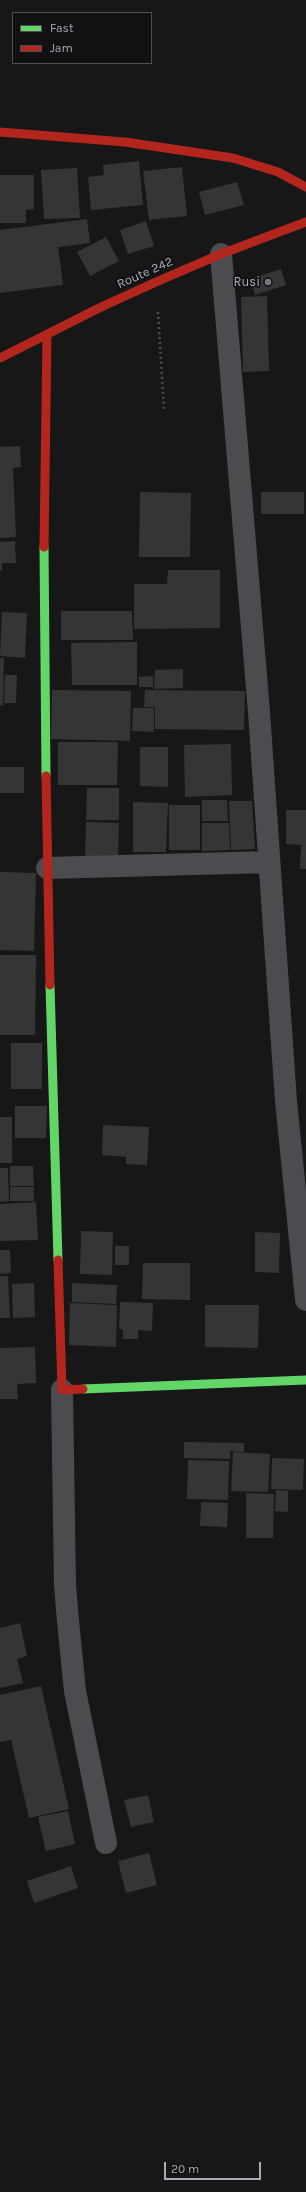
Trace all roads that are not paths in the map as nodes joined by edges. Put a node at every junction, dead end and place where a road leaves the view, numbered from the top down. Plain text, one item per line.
1 (0, 132) edge
2 (306, 187) edge
3 (306, 222) edge
4 (221, 254) junction
5 (47, 335) junction
6 (0, 358) edge
7 (269, 862) junction
8 (47, 868) junction
9 (306, 1300) edge
10 (306, 1380) edge
11 (62, 1390) junction
12 (106, 1843) dead end

1 - 2 street
3 - 4 street, Route 242
4 - 5 street, Route 242
4 - 7 street
5 - 6 street, Route 242
5 - 8 street
7 - 8 street
7 - 9 street
8 - 11 street
10 - 11 street
11 - 12 street

